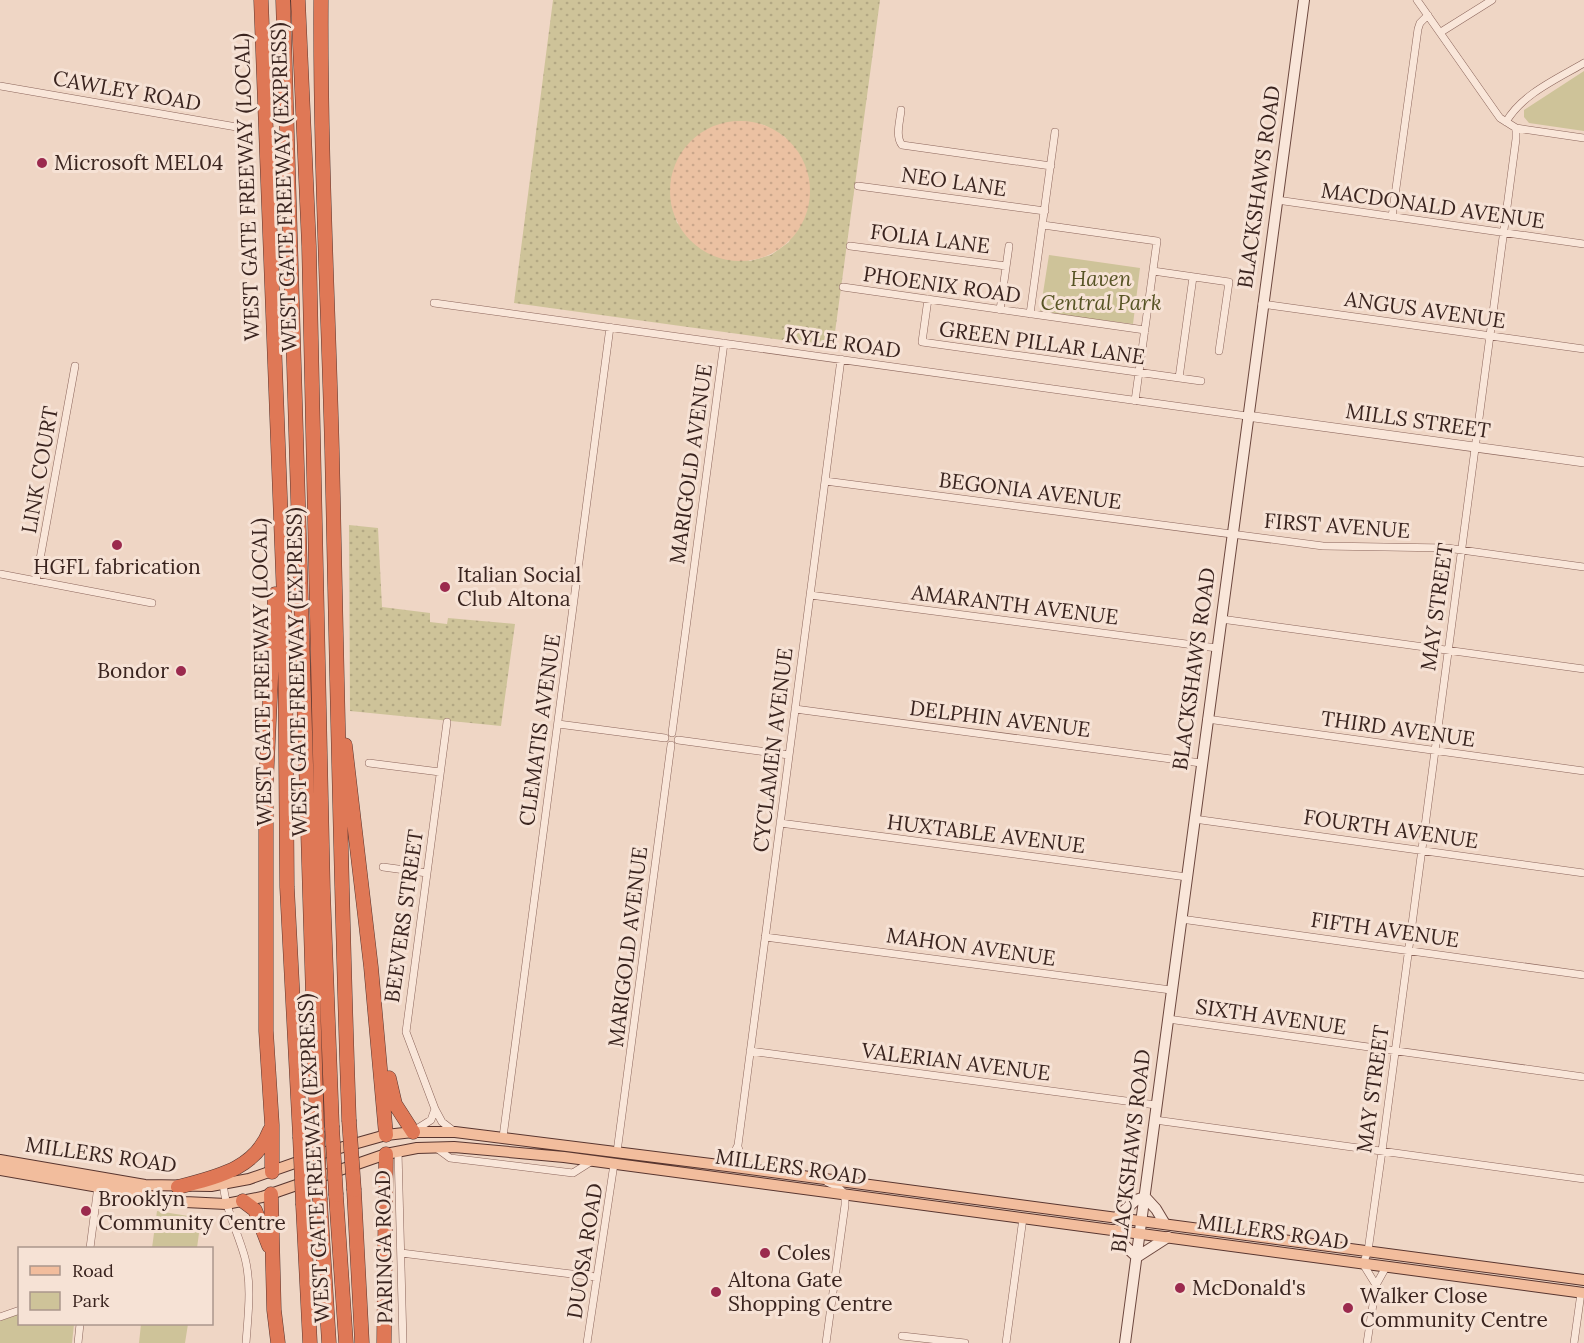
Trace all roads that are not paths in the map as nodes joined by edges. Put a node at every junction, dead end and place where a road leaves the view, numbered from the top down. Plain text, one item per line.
1 (261, 0) edge
2 (283, 0) edge
3 (298, 0) edge
4 (320, 0) edge
5 (1304, 0) edge
6 (1417, 0) edge
7 (1492, 0) edge
8 (1428, 15) junction
9 (1441, 32) junction
10 (1584, 63) edge
11 (0, 86) edge
12 (901, 110) dead end
13 (1506, 122) junction
14 (1516, 128) junction
15 (248, 129) dead end
16 (1055, 132) dead end
17 (1584, 138) edge
18 (1051, 166) junction
19 (858, 186) dead end
20 (1277, 200) junction
21 (1045, 212) junction
22 (1392, 217) junction
23 (1043, 225) junction
24 (1505, 232) junction
25 (1584, 244) edge
26 (850, 246) dead end
27 (1009, 246) dead end
28 (1006, 266) junction
29 (1153, 271) junction
30 (1193, 277) junction
31 (843, 288) dead end
32 (928, 299) junction
33 (434, 303) dead end
34 (1262, 304) junction
35 (1000, 310) junction
36 (1030, 314) junction
37 (610, 327) junction
38 (1144, 330) junction
39 (1490, 336) junction
40 (724, 343) junction
41 (1584, 349) edge
42 (1219, 351) dead end
43 (841, 359) junction
44 (75, 366) dead end
45 (1138, 373) junction
46 (1179, 378) junction
47 (1201, 381) dead end
48 (1134, 401) junction
49 (1247, 416) junction
50 (1475, 447) junction
51 (1584, 462) edge
52 (278, 478) junction
53 (825, 481) junction
54 (1232, 534) junction
55 (1462, 550) junction
56 (1584, 567) edge
57 (0, 574) edge
58 (36, 581) junction
59 (810, 595) junction
60 (152, 603) dead end
61 (1221, 619) junction
62 (1217, 648) junction
63 (1448, 650) junction
64 (336, 669) junction
65 (1584, 669) edge
66 (795, 709) junction
67 (1207, 719) junction
68 (447, 722) dead end
69 (558, 724) junction
70 (672, 733) junction
71 (665, 738) junction
72 (678, 740) junction
73 (671, 745) junction
74 (1435, 750) junction
75 (789, 755) junction
76 (1202, 762) junction
77 (369, 763) dead end
78 (1584, 771) edge
79 (440, 772) junction
80 (1194, 819) junction
81 (780, 823) junction
82 (1422, 850) junction
83 (383, 867) dead end
84 (427, 873) junction
85 (1584, 873) edge
86 (1186, 877) junction
87 (1181, 919) junction
88 (765, 937) junction
89 (1408, 950) junction
90 (371, 967) junction
91 (1584, 975) edge
92 (1172, 990) junction
93 (1168, 1019) junction
94 (750, 1051) junction
95 (1395, 1051) junction
96 (1584, 1077) edge
97 (1156, 1104) junction
98 (435, 1109) junction
99 (1155, 1120) junction
100 (272, 1125) junction
101 (413, 1132) junction
102 (455, 1132) junction
103 (386, 1136) junction
104 (503, 1137) junction
105 (738, 1145) junction
106 (1382, 1151) junction
107 (617, 1152) junction
108 (392, 1153) junction
109 (0, 1160) edge
110 (614, 1164) junction
111 (715, 1164) junction
112 (0, 1170) edge
113 (759, 1170) junction
114 (272, 1172) junction
115 (822, 1179) junction
116 (1584, 1179) edge
117 (223, 1180) junction
118 (99, 1182) junction
119 (178, 1187) joint
120 (271, 1194) junction
121 (844, 1194) junction
122 (1145, 1197) junction
123 (243, 1201) junction
124 (226, 1204) junction
125 (1023, 1218) junction
126 (1116, 1218) junction
127 (1141, 1221) junction
128 (1165, 1224) junction
129 (1115, 1230) junction
130 (1140, 1233) junction
131 (1168, 1237) junction
132 (90, 1247) edge
133 (1368, 1251) junction
134 (400, 1253) junction
135 (272, 1256) junction
136 (1137, 1257) junction
137 (1367, 1264) junction
138 (1386, 1267) junction
139 (596, 1277) junction
140 (1584, 1280) edge
141 (1376, 1285) junction
142 (1582, 1293) edge
143 (18, 1311) edge
144 (0, 1317) edge
145 (80, 1325) edge
146 (902, 1336) dead end
147 (78, 1343) edge
148 (246, 1343) edge
149 (278, 1343) edge
150 (310, 1343) edge
151 (329, 1343) edge
152 (346, 1343) edge
153 (362, 1343) edge
154 (384, 1343) edge
155 (403, 1343) edge
156 (587, 1343) edge
157 (826, 1343) edge
158 (965, 1343) edge
159 (1006, 1343) edge
160 (1125, 1343) edge
161 (1367, 1343) edge
162 (1574, 1343) edge

1 - 52 highway, WEST GATE FREEWAY (LOCAL)
2 - 151 highway, WEST GATE FREEWAY (EXPRESS), bridge
3 - 152 highway, WEST GATE FREEWAY (EXPRESS), bridge
4 - 64 highway
5 - 20 main road, BLACKSHAWS ROAD
6 - 8 street
7 - 9 street
8 - 9 street
8 - 22 street
9 - 13 street
10 - 13 street
11 - 15 street, CAWLEY ROAD
12 - 18 street
13 - 14 street
14 - 17 street
14 - 24 street, MAY STREET
16 - 18 street
18 - 21 street
19 - 21 street, NEO LANE
20 - 22 street, MACDONALD AVENUE
20 - 34 main road, BLACKSHAWS ROAD
21 - 23 street
22 - 24 street, MACDONALD AVENUE
23 - 29 street
23 - 36 street
24 - 25 street, MACDONALD AVENUE
24 - 39 street, MAY STREET
26 - 28 street, FOLIA LANE
27 - 28 street
28 - 35 street
29 - 30 street
29 - 38 street
30 - 42 street
30 - 46 street
31 - 32 street, PHOENIX ROAD
32 - 35 street, PHOENIX ROAD
32 - 45 street, GREEN PILLAR LANE
33 - 37 street, KYLE ROAD
34 - 39 street, ANGUS AVENUE
34 - 49 main road, BLACKSHAWS ROAD
35 - 36 street, PHOENIX ROAD
36 - 38 street, PHOENIX ROAD
37 - 40 street, KYLE ROAD
37 - 69 street, CLEMATIS AVENUE
38 - 45 street
39 - 41 street, ANGUS AVENUE
39 - 50 street, MAY STREET
40 - 43 street, KYLE ROAD
40 - 70 street, MARIGOLD AVENUE
43 - 48 street, KYLE ROAD
43 - 53 street, CYCLAMEN AVENUE
44 - 58 street, LINK COURT
45 - 46 street, GREEN PILLAR LANE
45 - 48 street
46 - 47 street, GREEN PILLAR LANE
48 - 49 street, KYLE ROAD
49 - 50 street, MILLS STREET
49 - 54 main road, BLACKSHAWS ROAD
50 - 51 street, MILLS STREET
50 - 55 street, MAY STREET
52 - 100 highway
52 - 150 highway, WEST GATE FREEWAY (LOCAL), bridge
53 - 54 street, BEGONIA AVENUE
53 - 59 street, CYCLAMEN AVENUE
54 - 55 street, FIRST AVENUE
54 - 61 main road, BLACKSHAWS ROAD
55 - 56 street, FIRST AVENUE
55 - 63 street, MAY STREET
57 - 58 street
58 - 60 street
59 - 62 street, AMARANTH AVENUE
59 - 66 street, CYCLAMEN AVENUE
61 - 62 main road, BLACKSHAWS ROAD
61 - 63 street
62 - 67 main road, BLACKSHAWS ROAD
63 - 65 street
63 - 74 street, MAY STREET
64 - 90 highway
64 - 153 highway, bridge
66 - 75 street, CYCLAMEN AVENUE
66 - 76 street, DELPHIN AVENUE
67 - 74 street, THIRD AVENUE
67 - 76 main road, BLACKSHAWS ROAD
68 - 79 street, BEEVERS STREET
69 - 71 street
69 - 104 street, CLEMATIS AVENUE
70 - 71 street
70 - 72 street
71 - 73 street
72 - 73 street
72 - 75 street
73 - 107 street, MARIGOLD AVENUE
74 - 78 street, THIRD AVENUE
74 - 82 street, MAY STREET
75 - 81 street, CYCLAMEN AVENUE
76 - 80 main road, BLACKSHAWS ROAD
77 - 79 street
79 - 84 street, BEEVERS STREET
80 - 82 street, FOURTH AVENUE
80 - 86 main road, BLACKSHAWS ROAD
81 - 86 street, HUXTABLE AVENUE
81 - 88 street, CYCLAMEN AVENUE
82 - 85 street, FOURTH AVENUE
82 - 89 street, MAY STREET
83 - 84 street
84 - 98 street, BEEVERS STREET
86 - 87 main road, BLACKSHAWS ROAD
87 - 89 street, FIFTH AVENUE
87 - 92 main road, BLACKSHAWS ROAD
88 - 92 street, MAHON AVENUE
88 - 94 street, CYCLAMEN AVENUE
89 - 91 street, FIFTH AVENUE
89 - 95 street, MAY STREET
90 - 101 highway
90 - 103 highway
92 - 93 main road, BLACKSHAWS ROAD
93 - 95 street, SIXTH AVENUE
93 - 97 main road, BLACKSHAWS ROAD
94 - 97 street, VALERIAN AVENUE
94 - 105 street, CYCLAMEN AVENUE
95 - 96 street, SIXTH AVENUE
95 - 106 street, MAY STREET
97 - 99 main road, BLACKSHAWS ROAD
98 - 101 street
98 - 102 street, BEEVERS STREET
99 - 106 street
99 - 122 main road, BLACKSHAWS ROAD
100 - 114 highway
100 - 117 highway
101 - 102 main road, MILLERS ROAD
101 - 103 main road, MILLERS ROAD
102 - 104 main road, MILLERS ROAD
103 - 108 main road
103 - 114 main road, MILLERS ROAD
104 - 107 main road, MILLERS ROAD
105 - 111 street
105 - 113 street
106 - 116 street
106 - 133 street, MAY STREET
107 - 110 main road
107 - 111 main road, MILLERS ROAD
108 - 110 main road, MILLERS ROAD
108 - 120 main road, MILLERS ROAD
108 - 134 street, PARINGA ROAD
108 - 154 highway
109 - 118 main road, MILLERS ROAD
110 - 121 main road, MILLERS ROAD
110 - 139 street, DUOSA ROAD
111 - 113 main road, MILLERS ROAD
112 - 118 main road, MILLERS ROAD
113 - 115 main road, MILLERS ROAD
114 - 117 main road, MILLERS ROAD
114 - 120 main road
115 - 121 street
115 - 126 main road, MILLERS ROAD
117 - 119 highway
117 - 124 street
118 - 119 main road, MILLERS ROAD
118 - 124 main road, MILLERS ROAD
118 - 132 street
120 - 123 main road, MILLERS ROAD
120 - 135 highway
121 - 125 main road, MILLERS ROAD
121 - 157 street
122 - 126 main road
122 - 127 main road, BLACKSHAWS ROAD
122 - 128 main road
123 - 124 main road, MILLERS ROAD
123 - 135 highway
124 - 148 street
125 - 129 main road, MILLERS ROAD
125 - 159 street
126 - 127 main road, MILLERS ROAD
127 - 128 main road, MILLERS ROAD
127 - 130 main road, BLACKSHAWS ROAD
128 - 133 main road, MILLERS ROAD
129 - 130 main road, MILLERS ROAD
129 - 136 main road
130 - 131 main road, MILLERS ROAD
130 - 136 main road, BLACKSHAWS ROAD
131 - 136 main road
131 - 137 main road, MILLERS ROAD
133 - 137 street, MAY STREET
133 - 140 main road, MILLERS ROAD
134 - 139 street
134 - 155 street, PARINGA ROAD
135 - 149 highway
136 - 160 main road, BLACKSHAWS ROAD
137 - 138 main road, MILLERS ROAD
137 - 141 street, MAY STREET
138 - 141 street
138 - 142 main road, MILLERS ROAD
139 - 156 street, DUOSA ROAD
141 - 161 street
142 - 162 street
143 - 144 street
145 - 147 street
146 - 158 street

